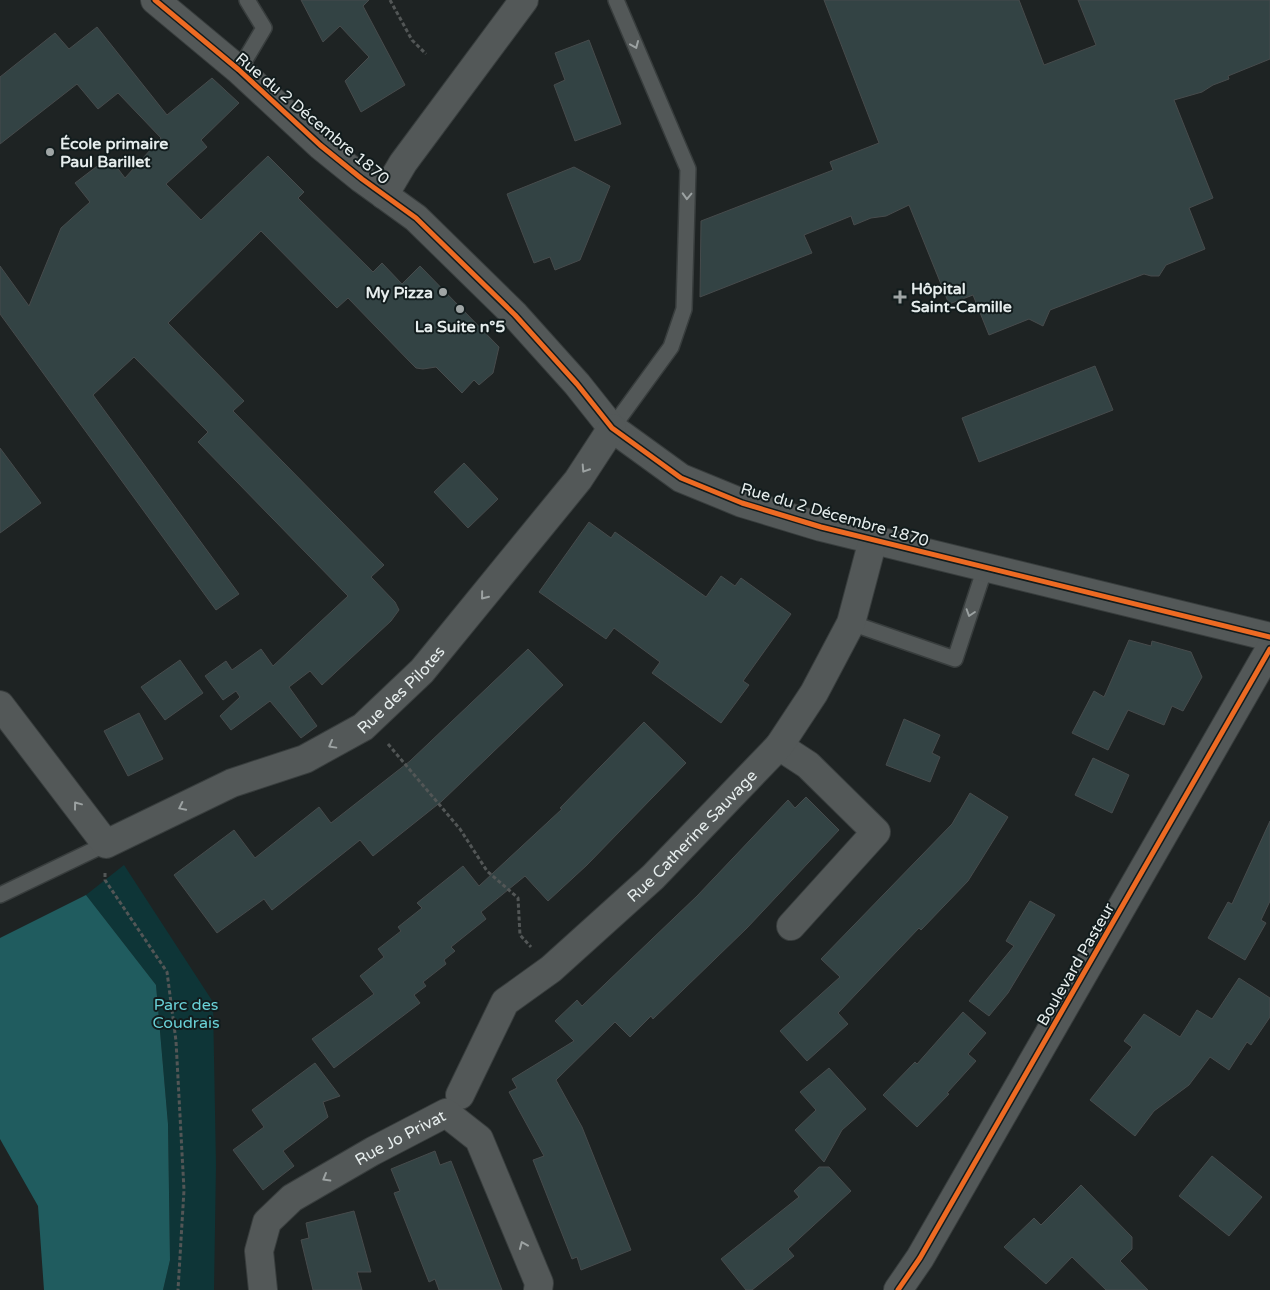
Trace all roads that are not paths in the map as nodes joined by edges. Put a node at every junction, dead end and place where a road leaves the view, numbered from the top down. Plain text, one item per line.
1 (155, 0) edge
2 (247, 0) edge
3 (524, 0) edge
4 (616, 0) edge
5 (239, 70) junction
6 (384, 194) junction
7 (612, 428) junction
8 (873, 540) junction
9 (983, 566) junction
10 (851, 623) junction
11 (1270, 637) edge
12 (1270, 649) edge
13 (0, 705) edge
14 (779, 746) junction
15 (106, 844) junction
16 (0, 895) edge
17 (791, 926) dead end
18 (460, 1095) dead end
19 (263, 1290) edge
20 (538, 1290) edge
21 (898, 1290) edge

1 - 5 street, Rue du 2 Décembre 1870
2 - 5 lane
3 - 6 street
4 -> 7 lane
5 - 6 street, Rue du 2 Décembre 1870
6 - 7 street, Rue du 2 Décembre 1870
7 - 8 street, Rue du 2 Décembre 1870
7 -> 15 street, Rue des Pilotes
8 - 9 street, Rue du 2 Décembre 1870
8 - 10 street, Rue Catherine Sauvage
9 -> 10 lane
9 - 11 street, Rue du 2 Décembre 1870
10 - 14 street, Rue Catherine Sauvage
12 - 21 street, Boulevard Pasteur
15 -> 13 street
14 - 17 street
14 - 18 street, Rue Catherine Sauvage
15 - 16 lane
20 -> 19 street, Rue Jo Privat

